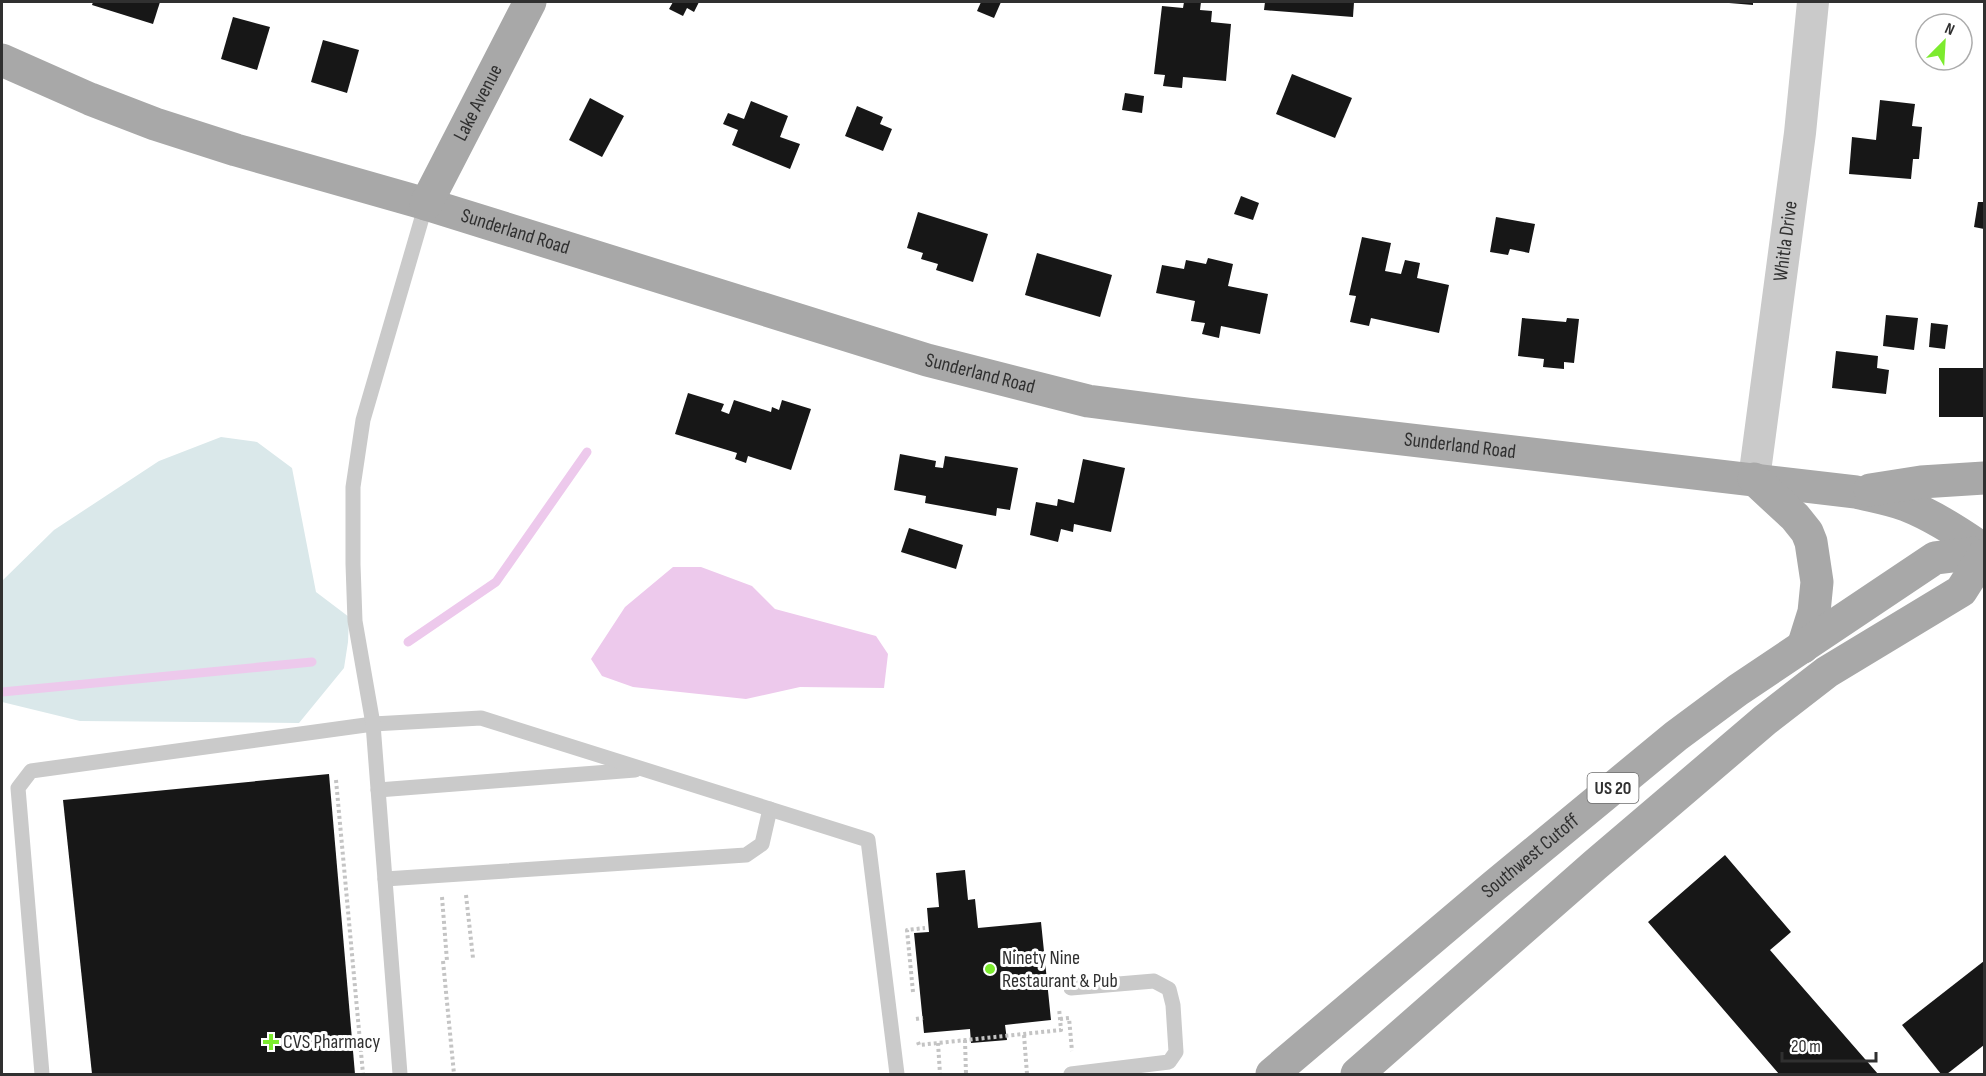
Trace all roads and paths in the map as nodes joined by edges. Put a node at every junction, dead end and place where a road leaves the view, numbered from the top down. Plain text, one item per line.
1 (530, 2) edge
2 (1813, 2) edge
3 (2, 60) edge
4 (426, 204) junction
5 (1984, 478) edge
6 (1754, 479) junction
7 (1856, 492) junction
8 (1984, 552) edge
9 (1803, 646) junction
10 (373, 724) junction
11 (644, 769) junction
12 (336, 780) dead end
13 (378, 790) junction
14 (770, 809) junction
15 (464, 873) junction
16 (441, 875) junction
17 (384, 879) junction
18 (925, 928) dead end
19 (473, 958) dead end
20 (1071, 988) dead end
21 (914, 997) dead end
22 (1058, 999) dead end
23 (915, 1008) dead end
24 (922, 1018) dead end
25 (916, 1019) junction
26 (1060, 1019) junction
27 (917, 1028) dead end
28 (1024, 1035) junction
29 (918, 1036) dead end
30 (964, 1040) junction
31 (938, 1043) junction
32 (42, 1074) edge
33 (363, 1074) edge
34 (400, 1074) edge
35 (454, 1074) edge
36 (897, 1074) edge
37 (940, 1074) edge
38 (966, 1074) edge
39 (1027, 1074) edge
40 (1073, 1074) edge
41 (1272, 1074) edge
42 (1357, 1074) edge

1 - 4 main road, Lake Avenue
2 - 6 street, Whitla Drive
3 - 4 main road, Sunderland Road
4 - 6 main road, Sunderland Road
4 - 10 lane
5 - 7 main road
6 - 7 main road, Sunderland Road
6 - 9 main road
7 - 8 main road, Sunderland Road
8 - 9 main road, Southwest Cutoff / US 20
8 - 42 main road, US 20
9 - 41 main road, Southwest Cutoff / US 20
10 - 11 lane
10 - 13 lane
10 - 32 lane
11 - 13 lane
11 - 14 lane
12 - 33 path
13 - 17 lane
14 - 15 lane
14 - 36 lane
15 - 16 lane
15 - 19 path
16 - 17 lane
16 - 35 path
17 - 34 lane
18 - 21 path
20 - 40 lane
22 - 26 path
23 - 25 path
24 - 25 path
25 - 27 path
26 - 28 path
26 - 40 path
28 - 30 path
28 - 39 path
29 - 31 path
30 - 31 path
30 - 38 path
31 - 37 path

